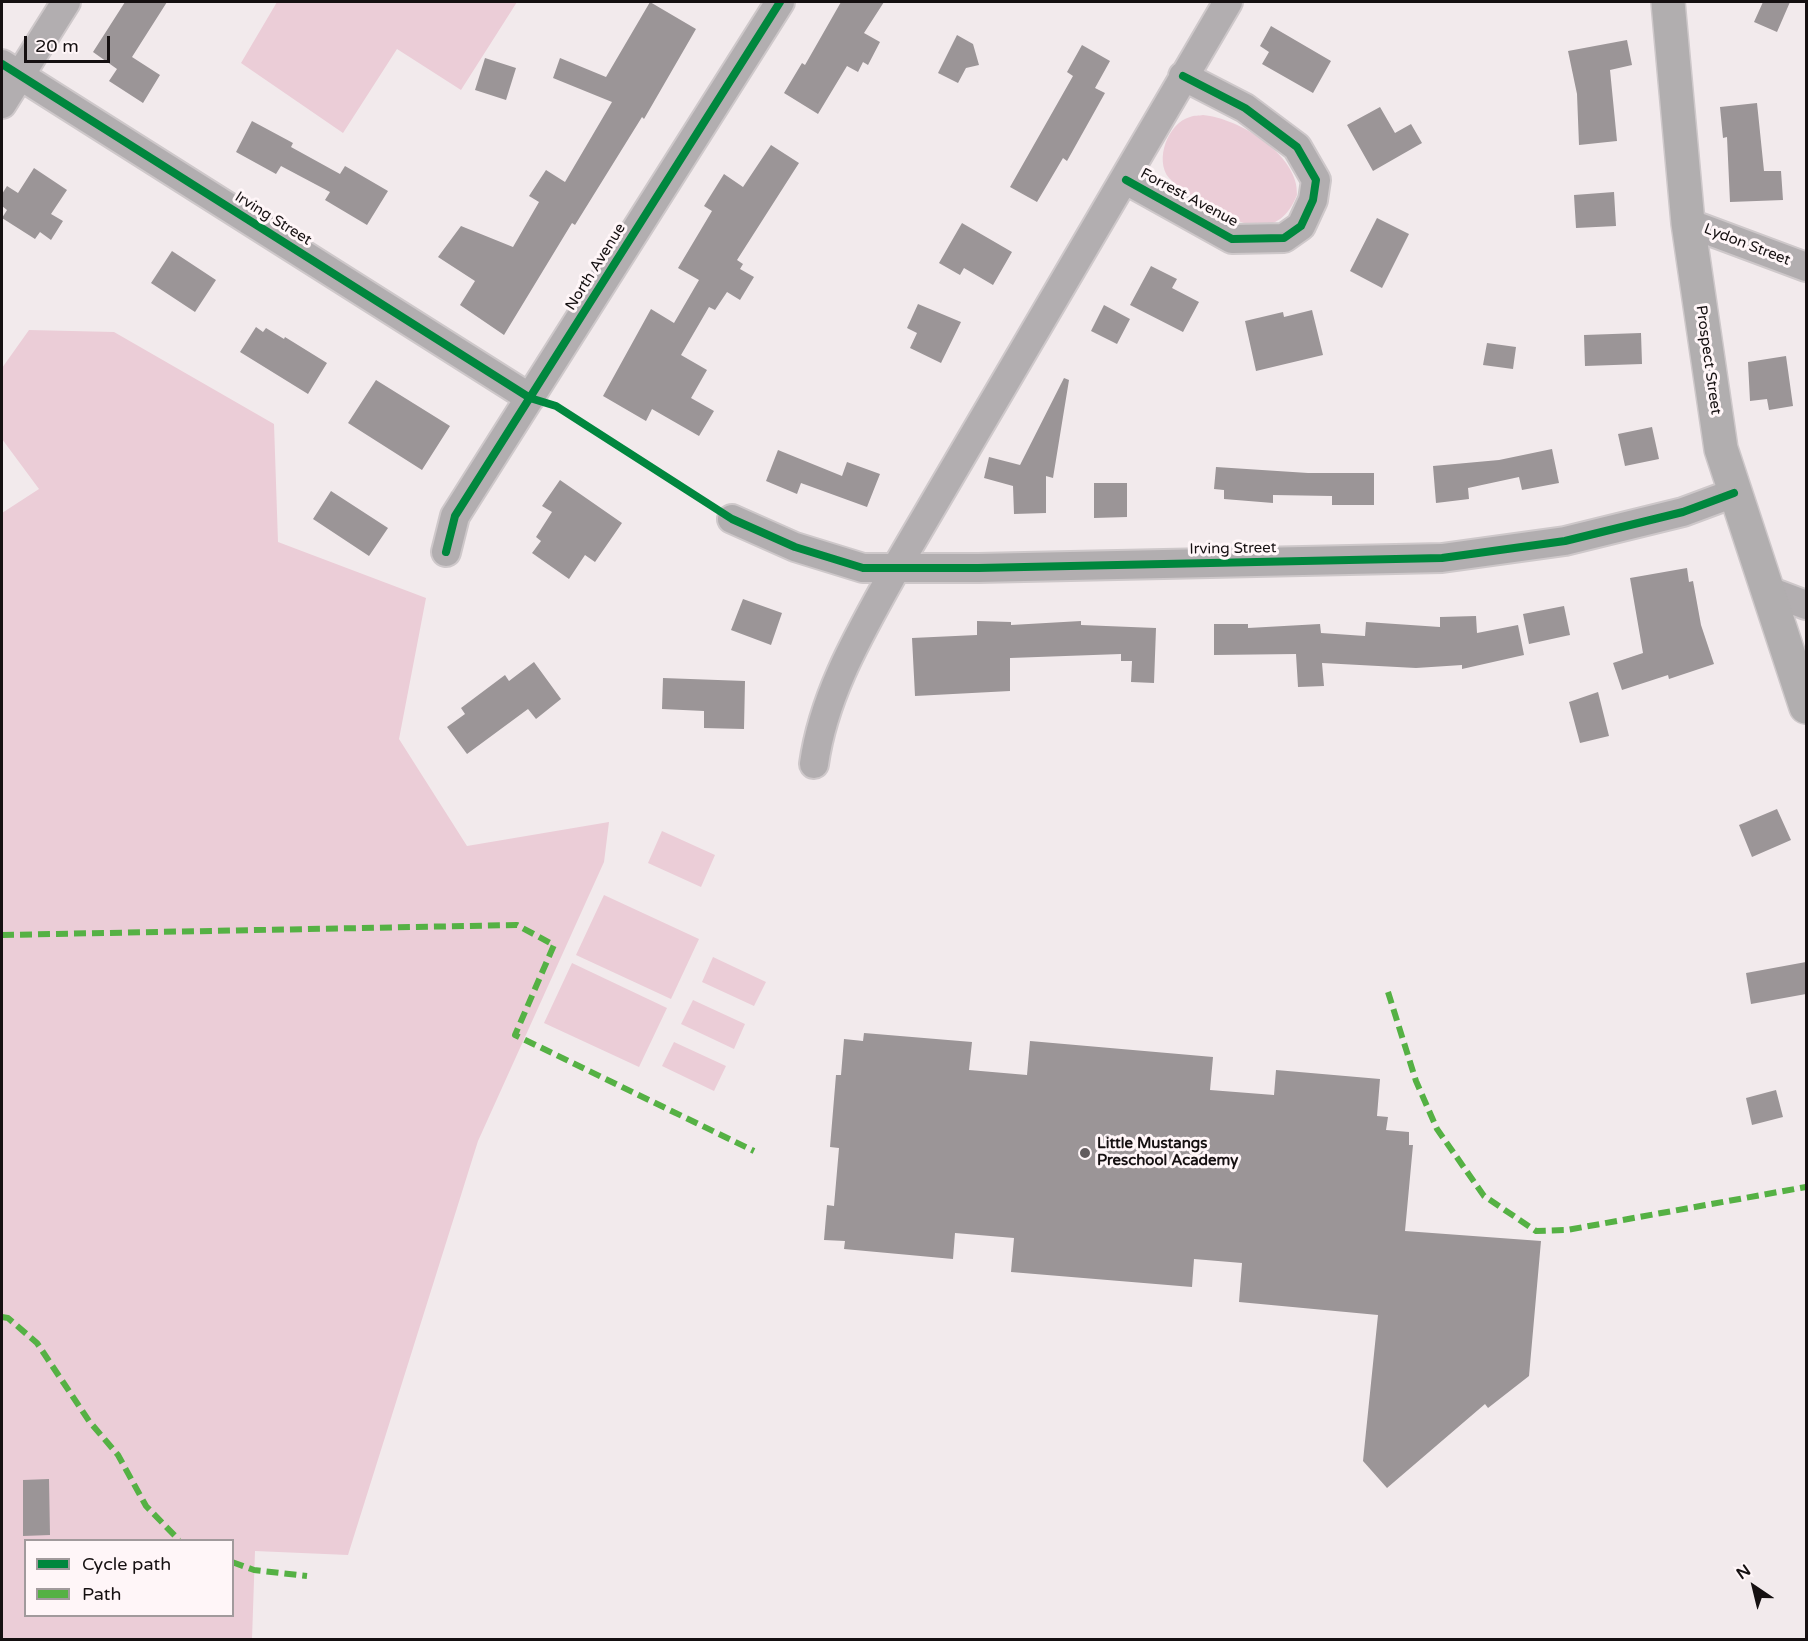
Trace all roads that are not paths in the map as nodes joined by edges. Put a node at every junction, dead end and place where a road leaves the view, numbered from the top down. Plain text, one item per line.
1 (66, 2) edge
2 (780, 2) edge
3 (1228, 2) edge
4 (1668, 2) edge
5 (11, 70) edge
6 (1183, 76) junction
7 (2, 104) edge
8 (1126, 180) junction
9 (1688, 223) junction
10 (1806, 267) edge
11 (530, 398) junction
12 (1734, 493) junction
13 (732, 519) dead end
14 (446, 552) dead end
15 (896, 568) junction
16 (1769, 591) junction
17 (1806, 604) edge
18 (1806, 707) edge
19 (814, 764) dead end

1 - 5 street
2 - 11 street, North Avenue
3 - 6 street, Forrest Avenue
4 - 9 street, Prospect Street
5 - 7 street
5 - 11 street, Irving Street
6 - 8 street, Forrest Avenue
6 - 8 street, Forrest Avenue
8 - 15 street, Forrest Avenue
9 - 10 street, Lydon Street
9 - 12 street, Prospect Street
11 - 14 street, North Avenue
12 - 15 street, Irving Street
12 - 16 street, Prospect Street
13 - 15 street, Irving Street
15 - 19 street, Forrest Avenue
16 - 17 street
16 - 18 street, Prospect Street

